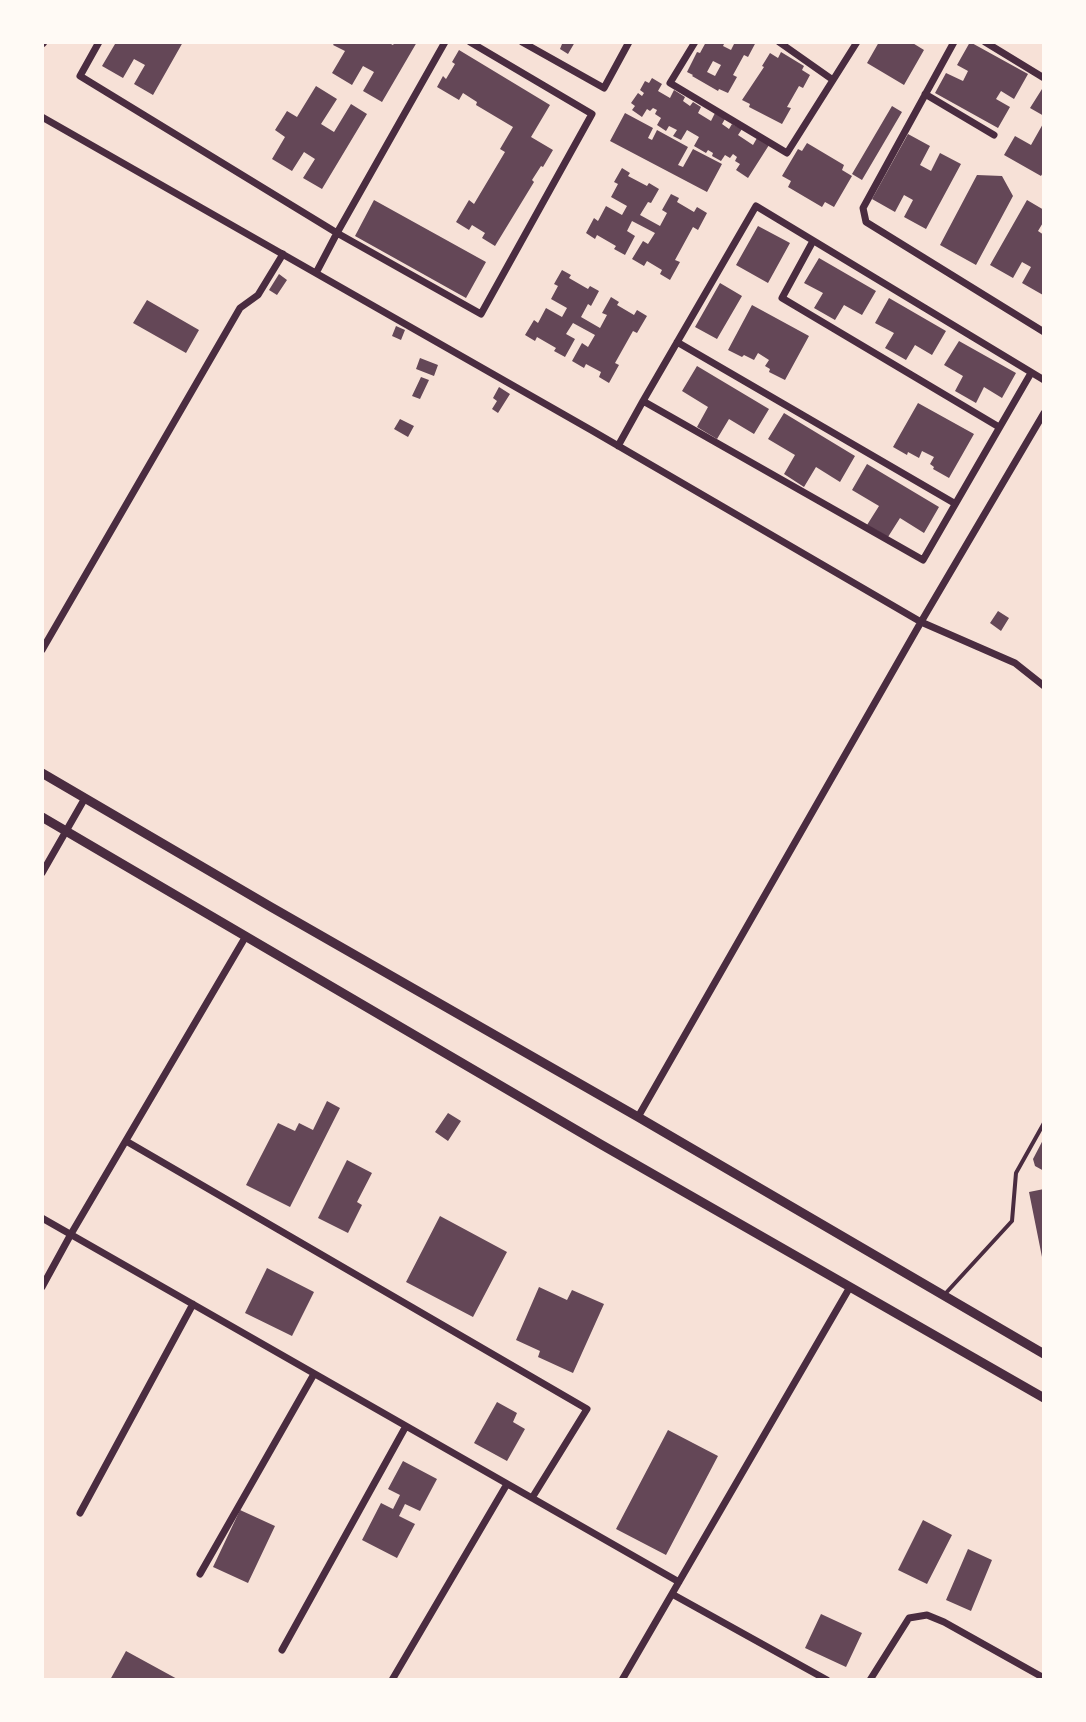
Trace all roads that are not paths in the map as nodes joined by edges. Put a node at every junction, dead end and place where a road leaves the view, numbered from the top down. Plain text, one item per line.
1 (99, 42) edge
2 (445, 42) edge
3 (470, 42) edge
4 (522, 42) edge
5 (629, 42) edge
6 (695, 42) edge
7 (779, 42) edge
8 (857, 42) edge
9 (954, 42) edge
10 (985, 42) edge
11 (1044, 78) edge
12 (833, 80) junction
13 (925, 94) junction
14 (42, 117) edge
15 (994, 135) dead end
16 (337, 233) junction
17 (813, 241) junction
18 (283, 254) junction
19 (316, 273) junction
20 (1044, 332) edge
21 (677, 342) junction
22 (1031, 373) junction
23 (1044, 380) edge
24 (643, 401) junction
25 (1044, 413) edge
26 (999, 427) junction
27 (618, 446) junction
28 (954, 503) junction
29 (921, 622) junction
30 (42, 650) edge
31 (1044, 686) edge
32 (42, 773) edge
33 (85, 798) junction
34 (42, 817) edge
35 (67, 831) junction
36 (42, 873) edge
37 (246, 936) junction
38 (638, 1117) junction
39 (1044, 1123) edge
40 (126, 1141) junction
41 (42, 1218) edge
42 (71, 1234) junction
43 (42, 1287) edge
44 (850, 1287) junction
45 (943, 1296) junction
46 (193, 1304) junction
47 (1044, 1354) edge
48 (314, 1374) junction
49 (1044, 1398) edge
50 (406, 1426) junction
51 (507, 1484) junction
52 (532, 1498) junction
53 (80, 1513) dead end
54 (200, 1574) dead end
55 (679, 1582) junction
56 (672, 1594) junction
57 (282, 1650) dead end
58 (1044, 1678) edge
59 (392, 1680) edge
60 (622, 1680) edge
61 (827, 1680) edge
62 (870, 1680) edge

1 - 16 street
2 - 16 street
3 - 16 street
4 - 5 street
6 - 12 street
7 - 12 street
8 - 12 street
9 - 13 street
10 - 11 street
13 - 15 street
13 - 20 street
14 - 18 street
16 - 19 street
17 - 21 street
17 - 22 street
17 - 26 street
18 - 19 street
18 - 30 street
19 - 27 street
21 - 24 street
21 - 28 street
22 - 23 street
22 - 26 street
24 - 27 street
24 - 28 street
25 - 29 street
26 - 28 street
27 - 29 street
29 - 31 street
29 - 38 street
32 - 33 street
33 - 35 street
33 - 38 street
34 - 35 street
35 - 36 street
35 - 37 street
37 - 40 street
37 - 44 street
38 - 45 street
39 - 45 lane
40 - 42 street
40 - 52 street
41 - 42 street
42 - 43 street
42 - 46 street
44 - 49 street
44 - 55 street
45 - 47 street
46 - 48 street
46 - 53 street
48 - 50 street
48 - 54 street
50 - 51 street
50 - 57 street
51 - 52 street
51 - 59 street
52 - 55 street
55 - 56 street
56 - 60 street
56 - 61 street
58 - 62 street

